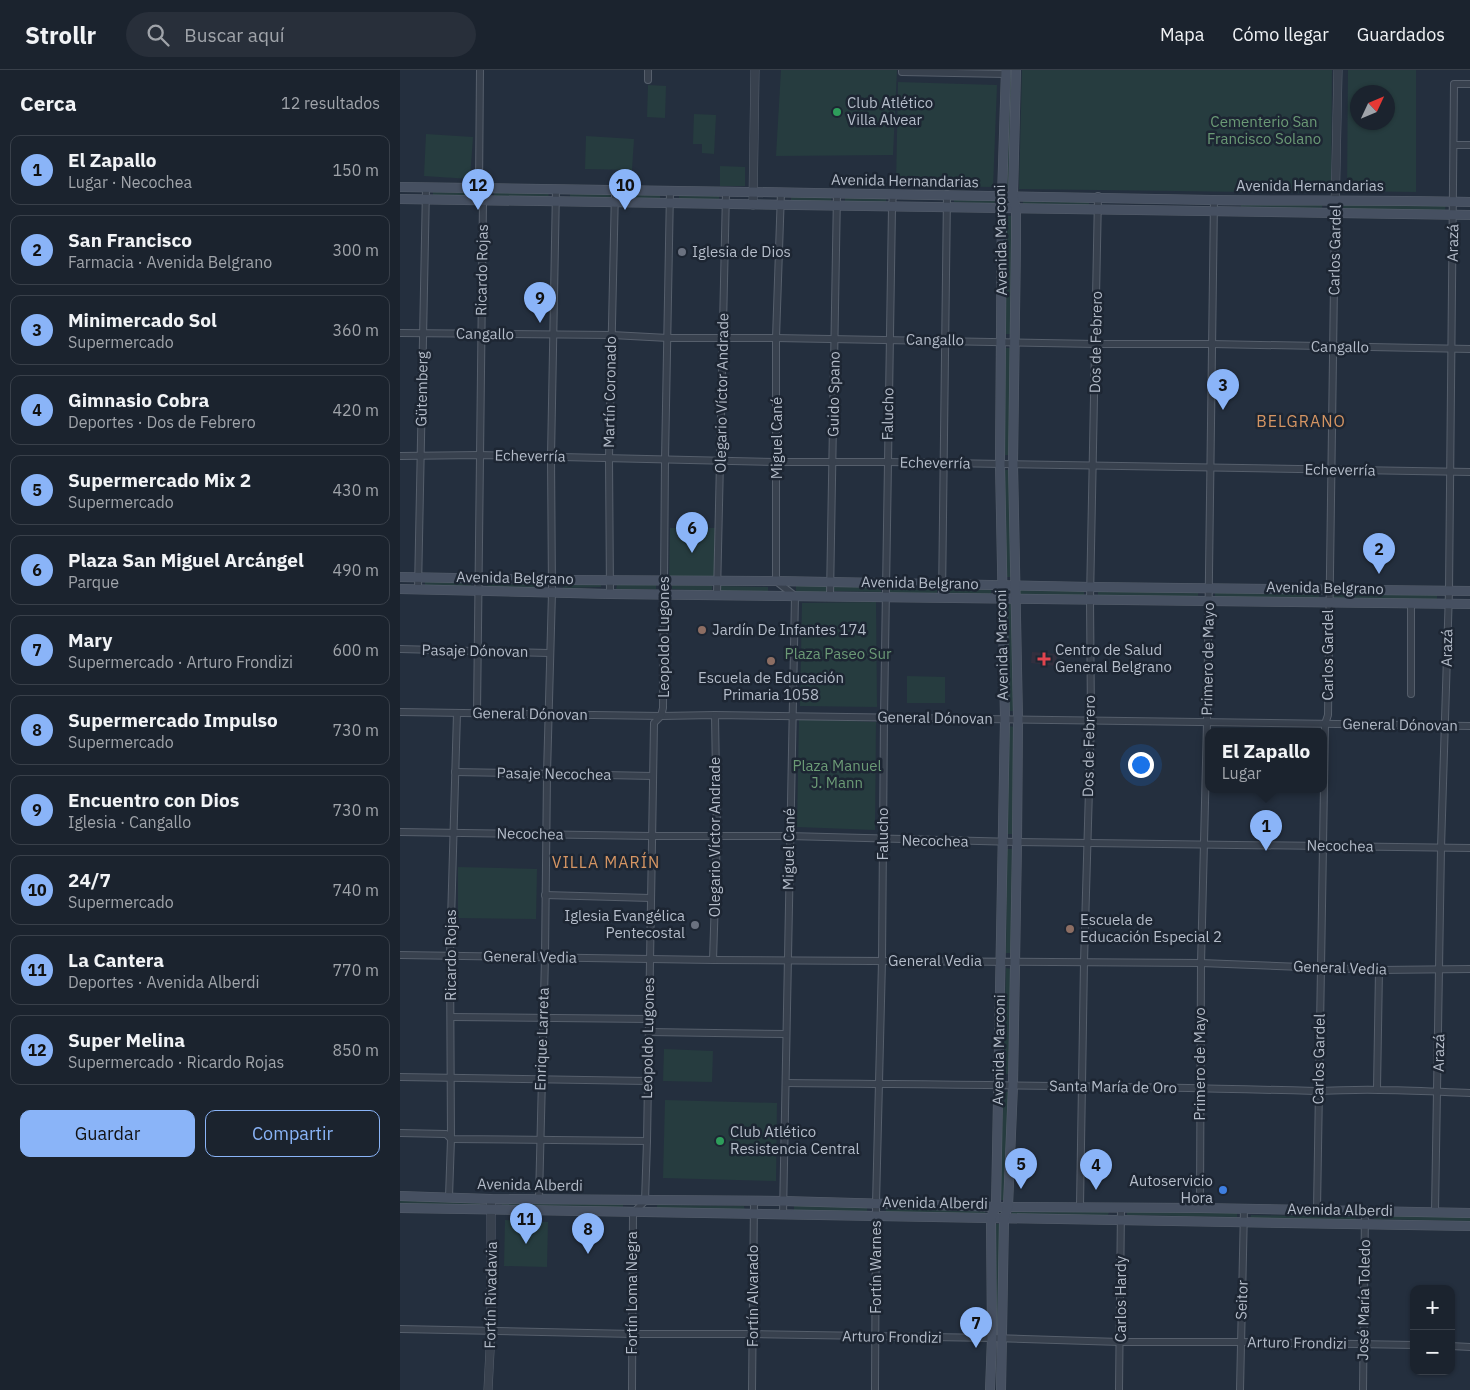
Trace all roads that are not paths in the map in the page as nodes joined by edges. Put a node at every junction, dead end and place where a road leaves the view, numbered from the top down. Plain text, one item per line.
1 (480, 70) edge
2 (648, 70) edge
3 (755, 70) edge
4 (1016, 70) edge
5 (1338, 70) edge
6 (902, 71) edge
7 (1006, 72) edge
8 (648, 80) dead end
9 (1470, 84) edge
10 (1454, 145) junction
11 (1470, 145) edge
12 (400, 187) edge
13 (426, 188) junction
14 (479, 188) junction
15 (556, 189) junction
16 (615, 190) junction
17 (670, 190) junction
18 (726, 192) junction
19 (754, 192) junction
20 (781, 192) junction
21 (837, 193) junction
22 (894, 194) junction
23 (948, 194) junction
24 (1013, 196) junction
25 (1098, 196) junction
26 (1002, 197) junction
27 (400, 199) edge
28 (426, 200) junction
29 (1214, 200) junction
30 (1336, 200) junction
31 (483, 201) junction
32 (1453, 201) junction
33 (556, 202) junction
34 (1470, 202) edge
35 (615, 203) junction
36 (669, 203) junction
37 (726, 204) junction
38 (753, 205) junction
39 (780, 205) junction
40 (836, 206) junction
41 (892, 207) junction
42 (947, 207) junction
43 (1003, 208) junction
44 (1016, 209) junction
45 (1098, 210) junction
46 (1215, 211) junction
47 (1335, 213) junction
48 (1454, 215) junction
49 (1470, 215) edge
50 (400, 333) edge
51 (422, 333) junction
52 (480, 334) junction
53 (554, 335) junction
54 (612, 335) junction
55 (668, 338) junction
56 (723, 338) junction
57 (776, 338) junction
58 (834, 338) junction
59 (890, 340) junction
60 (946, 340) junction
61 (1001, 342) junction
62 (1014, 342) junction
63 (1095, 344) junction
64 (1212, 344) junction
65 (1333, 347) junction
66 (1451, 349) junction
67 (1470, 349) edge
68 (479, 455) junction
69 (400, 456) edge
70 (421, 456) junction
71 (551, 457) junction
72 (609, 458) junction
73 (665, 460) junction
74 (720, 460) junction
75 (777, 462) junction
76 (833, 462) junction
77 (888, 462) junction
78 (944, 463) junction
79 (1000, 464) junction
80 (1013, 464) junction
81 (1094, 466) junction
82 (1211, 467) junction
83 (1330, 469) junction
84 (1449, 471) junction
85 (1470, 472) edge
86 (400, 577) edge
87 (419, 577) junction
88 (479, 579) junction
89 (552, 580) junction
90 (609, 580) junction
91 (664, 580) junction
92 (776, 581) junction
93 (717, 582) junction
94 (830, 582) junction
95 (886, 584) junction
96 (943, 585) junction
97 (1001, 586) junction
98 (1014, 586) junction
99 (1091, 587) junction
100 (1209, 588) junction
101 (400, 590) edge
102 (418, 590) junction
103 (479, 590) junction
104 (1330, 590) junction
105 (1449, 590) junction
106 (1470, 591) edge
107 (552, 592) junction
108 (664, 593) junction
109 (610, 594) junction
110 (717, 595) junction
111 (795, 596) junction
112 (830, 596) junction
113 (885, 596) junction
114 (942, 598) junction
115 (1002, 598) junction
116 (1014, 599) junction
117 (1090, 599) junction
118 (1208, 600) junction
119 (1328, 602) junction
120 (1411, 603) junction
121 (1448, 604) junction
122 (1470, 604) edge
123 (400, 649) edge
124 (478, 650) junction
125 (550, 652) junction
126 (1411, 694) dead end
127 (400, 712) edge
128 (457, 713) junction
129 (477, 713) junction
130 (548, 714) junction
131 (715, 715) junction
132 (661, 716) junction
133 (794, 716) junction
134 (884, 717) junction
135 (1005, 719) junction
136 (1018, 719) junction
137 (1091, 720) junction
138 (1207, 722) junction
139 (1325, 724) junction
140 (1445, 725) junction
141 (1470, 726) edge
142 (1207, 728) edge
143 (1325, 728) edge
144 (455, 772) junction
145 (547, 774) junction
146 (653, 776) junction
147 (1205, 793) edge
148 (1324, 793) edge
149 (400, 832) edge
150 (453, 833) junction
151 (546, 834) junction
152 (651, 836) junction
153 (717, 836) junction
154 (789, 836) junction
155 (882, 839) junction
156 (1004, 842) junction
157 (1017, 842) junction
158 (1087, 843) junction
159 (1204, 844) junction
160 (1323, 846) junction
161 (1441, 848) junction
162 (1470, 848) edge
163 (545, 895) junction
164 (650, 898) junction
165 (400, 955) edge
166 (450, 955) junction
167 (545, 957) junction
168 (650, 958) junction
169 (713, 960) junction
170 (787, 960) junction
171 (882, 961) junction
172 (1001, 961) junction
173 (1014, 961) junction
174 (1084, 962) junction
175 (1201, 963) junction
176 (1321, 968) junction
177 (1440, 969) junction
178 (1379, 970) junction
179 (1470, 970) edge
180 (450, 1017) junction
181 (543, 1018) junction
182 (649, 1019) junction
183 (649, 1032) junction
184 (786, 1034) junction
185 (400, 1077) edge
186 (450, 1077) junction
187 (541, 1078) junction
188 (647, 1081) junction
189 (786, 1083) junction
190 (880, 1084) junction
191 (998, 1085) junction
192 (1013, 1085) junction
193 (1082, 1088) junction
194 (1200, 1088) junction
195 (1377, 1090) junction
196 (1318, 1091) junction
197 (1438, 1092) junction
198 (1470, 1093) edge
199 (400, 1133) edge
200 (451, 1139) junction
201 (541, 1140) junction
202 (647, 1141) junction
203 (400, 1196) edge
204 (449, 1197) junction
205 (491, 1199) junction
206 (539, 1199) junction
207 (645, 1201) junction
208 (783, 1201) junction
209 (754, 1202) junction
210 (876, 1204) junction
211 (996, 1206) junction
212 (1008, 1206) junction
213 (1080, 1206) junction
214 (400, 1208) edge
215 (1121, 1208) junction
216 (1200, 1208) junction
217 (1244, 1209) junction
218 (492, 1210) junction
219 (1317, 1210) junction
220 (1365, 1211) junction
221 (633, 1212) junction
222 (1435, 1212) junction
223 (1470, 1213) edge
224 (753, 1214) junction
225 (783, 1215) junction
226 (877, 1216) junction
227 (991, 1217) junction
228 (1004, 1219) junction
229 (1121, 1220) junction
230 (1244, 1222) junction
231 (1365, 1225) junction
232 (1470, 1226) edge
233 (400, 1329) edge
234 (491, 1332) junction
235 (633, 1334) junction
236 (753, 1334) junction
237 (876, 1337) junction
238 (997, 1338) junction
239 (1120, 1342) junction
240 (1240, 1342) junction
241 (1364, 1344) junction
242 (1410, 1346) edge
243 (1455, 1346) edge
244 (1470, 1347) edge
245 (488, 1390) edge
246 (632, 1390) edge
247 (752, 1390) edge
248 (875, 1390) edge
249 (990, 1390) edge
250 (1001, 1390) edge
251 (1119, 1390) edge
252 (1240, 1390) edge
253 (1363, 1390) edge

1 - 14 street, Ricardo Rojas
2 - 8 street
3 - 19 street
4 - 24 main road, Avenida Marconi
5 - 30 street, Carlos Gardel
6 - 7 street
7 - 26 main road, Avenida Marconi
9 - 10 street, Arazá
10 - 11 street
10 - 32 street, Arazá
12 - 13 main road, Avenida Hernandarias
13 - 14 main road, Avenida Hernandarias
13 - 28 street, Gütemberg
14 - 15 main road, Avenida Hernandarias
14 - 31 street, Ricardo Rojas
15 - 16 main road, Avenida Hernandarias
15 - 33 street, Enrique Larreta
16 - 17 main road, Avenida Hernandarias
16 - 35 street, Martín Coronado
17 - 18 main road, Avenida Hernandarias
17 - 36 street, Leopoldo Lugones
18 - 19 main road, Avenida Hernandarias
18 - 37 street, Olegario Víctor Andrade
19 - 20 main road, Avenida Hernandarias
19 - 38 street
20 - 21 main road, Avenida Hernandarias
20 - 39 street, Miguel Cané
21 - 22 main road, Avenida Hernandarias
21 - 40 street, Guido Spano
22 - 23 main road, Avenida Hernandarias
22 - 41 street, Falucho
23 - 26 main road, Avenida Hernandarias
23 - 42 street
24 - 25 main road, Avenida Hernandarias
24 - 26 main road, Avenida Hernandarias
24 - 44 main road, Avenida Marconi
25 - 29 main road, Avenida Hernandarias
25 - 45 street, Dos de Febrero
26 - 43 main road, Avenida Marconi
27 - 28 main road, Avenida Hernandarias
28 - 31 main road, Avenida Hernandarias
28 - 51 street, Gütemberg
29 - 30 main road, Avenida Hernandarias
29 - 46 street, Primero de Mayo
30 - 32 main road, Avenida Hernandarias
30 - 47 street, Carlos Gardel
31 - 33 main road, Avenida Hernandarias
31 - 52 street, Ricardo Rojas
32 - 34 main road, Avenida Hernandarias
32 - 48 street, Arazá
33 - 35 main road, Avenida Hernandarias
33 - 53 street, Enrique Larreta
35 - 36 main road, Avenida Hernandarias
35 - 54 street, Martín Coronado
36 - 37 main road, Avenida Hernandarias
36 - 55 street, Leopoldo Lugones
37 - 38 main road, Avenida Hernandarias
37 - 56 street, Olegario Víctor Andrade
38 - 39 main road, Avenida Hernandarias
39 - 40 main road, Avenida Hernandarias
39 - 57 street, Miguel Cané
40 - 41 main road, Avenida Hernandarias
40 - 58 street, Guido Spano
41 - 42 main road, Avenida Hernandarias
41 - 59 street, Falucho
42 - 43 main road, Avenida Hernandarias
42 - 60 street
43 - 44 main road, Avenida Hernandarias
43 - 61 main road, Avenida Marconi
44 - 45 main road, Avenida Hernandarias
44 - 62 main road, Avenida Marconi
45 - 46 main road, Avenida Hernandarias
45 - 63 street, Dos de Febrero
46 - 47 main road, Avenida Hernandarias
46 - 64 street, Primero de Mayo
47 - 48 main road, Avenida Hernandarias
47 - 65 street, Carlos Gardel
48 - 49 main road, Avenida Hernandarias
48 - 66 street, Arazá
50 - 51 street, Cangallo
51 - 52 street, Cangallo
51 - 70 street, Gütemberg
52 - 53 street, Cangallo
52 - 68 street, Ricardo Rojas
53 - 54 street, Cangallo
53 - 71 street, Enrique Larreta
54 - 55 street, Cangallo
54 - 72 street, Martín Coronado
55 - 56 street, Cangallo
55 - 73 street, Leopoldo Lugones
56 - 57 street, Cangallo
56 - 74 street, Olegario Víctor Andrade
57 - 58 street, Cangallo
57 - 75 street, Miguel Cané
58 - 59 street, Cangallo
58 - 76 street, Guido Spano
59 - 60 street, Cangallo
59 - 77 street, Falucho
60 - 61 street, Cangallo
60 - 78 street
61 - 62 street, Cangallo
61 - 79 main road, Avenida Marconi
62 - 63 street, Cangallo
62 - 80 main road, Avenida Marconi
63 - 64 street, Cangallo
63 - 81 street, Dos de Febrero
64 - 65 street, Cangallo
64 - 82 street, Primero de Mayo
65 - 66 street, Cangallo
65 - 83 street, Carlos Gardel
66 - 67 street, Cangallo
66 - 84 street, Arazá
68 - 70 street, Echeverría
68 - 71 street, Echeverría
68 - 88 street, Ricardo Rojas
69 - 70 street, Echeverría
70 - 87 street, Gütemberg
71 - 72 street, Echeverría
71 - 89 street, Enrique Larreta
72 - 73 street, Echeverría
72 - 90 street, Martín Coronado
73 - 74 street, Echeverría
73 - 91 street, Leopoldo Lugones
74 - 75 street, Echeverría
74 - 93 street, Olegario Víctor Andrade
75 - 76 street, Echeverría
75 - 92 street, Miguel Cané
76 - 77 street, Echeverría
76 - 94 street, Guido Spano
77 - 78 street, Echeverría
77 - 95 street, Falucho
78 - 79 street, Echeverría
78 - 96 street
79 - 80 street, Echeverría
79 - 97 main road, Avenida Marconi
80 - 81 street, Echeverría
80 - 98 main road, Avenida Marconi
81 - 82 street, Echeverría
81 - 99 street, Dos de Febrero
82 - 83 street, Echeverría
82 - 100 street, Primero de Mayo
83 - 84 street, Echeverría
83 - 104 street, Carlos Gardel
84 - 85 street, Echeverría
84 - 105 street, Arazá
86 - 87 main road, Avenida Belgrano
87 - 88 main road, Avenida Belgrano
87 - 102 street, Gütemberg
88 - 89 main road, Avenida Belgrano
88 - 103 street, Ricardo Rojas
89 - 90 main road, Avenida Belgrano
89 - 107 street, Enrique Larreta
90 - 91 main road, Avenida Belgrano
90 - 109 street, Martín Coronado
91 - 93 main road, Avenida Belgrano
91 - 108 street, Leopoldo Lugones
92 - 93 main road, Avenida Belgrano
92 - 94 main road, Avenida Belgrano
92 - 111 street
93 - 110 street, Olegario Víctor Andrade
94 - 95 main road, Avenida Belgrano
94 - 112 street, Guido Spano
95 - 96 main road, Avenida Belgrano
95 - 113 street, Falucho
96 - 97 main road, Avenida Belgrano
96 - 114 street
97 - 98 main road, Avenida Belgrano
97 - 115 main road, Avenida Marconi
98 - 99 main road, Avenida Belgrano
98 - 116 main road, Avenida Marconi
99 - 100 main road, Avenida Belgrano
99 - 117 street, Dos de Febrero
100 - 104 main road, Avenida Belgrano
100 - 118 street, Primero de Mayo
101 - 102 main road, Avenida Belgrano
102 - 103 main road, Avenida Belgrano
103 - 107 main road, Avenida Belgrano
103 - 124 street, Ricardo Rojas
104 - 105 main road, Avenida Belgrano
104 - 119 street, Carlos Gardel
105 - 106 main road, Avenida Belgrano
105 - 121 street, Arazá
107 - 109 main road, Avenida Belgrano
107 - 125 street, Enrique Larreta
108 - 109 main road, Avenida Belgrano
108 - 110 main road, Avenida Belgrano
108 - 132 street, Leopoldo Lugones
110 - 111 main road, Avenida Belgrano
111 - 112 main road, Avenida Belgrano
111 - 133 street, Miguel Cané
112 - 113 main road, Avenida Belgrano
113 - 114 main road, Avenida Belgrano
113 - 134 street, Falucho
114 - 115 main road, Avenida Belgrano
115 - 116 main road, Avenida Belgrano
115 - 135 main road, Avenida Marconi
116 - 117 main road, Avenida Belgrano
116 - 136 main road, Avenida Marconi
117 - 118 main road, Avenida Belgrano
117 - 137 street, Dos de Febrero
118 - 119 main road, Avenida Belgrano
118 - 138 street, Primero de Mayo
119 - 120 main road, Avenida Belgrano
119 - 139 street, Carlos Gardel
120 - 121 main road, Avenida Belgrano
120 - 126 street
121 - 122 main road, Avenida Belgrano
121 - 140 street, Arazá
123 - 124 street, Pasaje Dónovan
124 - 125 street, Pasaje Dónovan
124 - 129 street, Ricardo Rojas
125 - 130 street, Enrique Larreta
127 - 128 street, General Dónovan
128 - 129 street, General Dónovan
128 - 144 street, Ricardo Rojas
129 - 130 street, General Dónovan
130 - 132 street, General Dónovan
130 - 145 street, Enrique Larreta
131 - 132 street, General Dónovan
131 - 133 street, General Dónovan
131 - 153 street, Olegario Víctor Andrade
132 - 146 street, Leopoldo Lugones
133 - 134 street, General Dónovan
133 - 154 street, Miguel Cané
134 - 135 street, General Dónovan
134 - 155 street, Falucho
135 - 136 street, General Dónovan
135 - 156 main road, Avenida Marconi
136 - 137 street, General Dónovan
136 - 157 main road, Avenida Marconi
137 - 138 street, General Dónovan
137 - 158 street, Dos de Febrero
138 - 139 street, General Dónovan
138 - 142 street, Primero de Mayo
139 - 140 street, General Dónovan
139 - 143 street, Carlos Gardel
140 - 141 street, General Dónovan
140 - 161 street, Arazá
144 - 145 street, Pasaje Necochea
144 - 150 street, Ricardo Rojas
145 - 146 street, Pasaje Necochea
145 - 151 street, Enrique Larreta
146 - 152 street, Leopoldo Lugones
147 - 159 street, Primero de Mayo
148 - 160 street, Carlos Gardel
149 - 150 street, Necochea
150 - 151 street, Necochea
150 - 166 street, Ricardo Rojas
151 - 152 street, Necochea
151 - 163 street, Enrique Larreta
152 - 153 street, Necochea
152 - 164 street, Leopoldo Lugones
153 - 154 street, Necochea
153 - 169 street, Olegario Víctor Andrade
154 - 155 street, Necochea
154 - 170 street, Miguel Cané
155 - 156 street, Necochea
155 - 171 street, Falucho
156 - 157 street, Necochea
156 - 172 main road, Avenida Marconi
157 - 158 street, Necochea
157 - 173 main road, Avenida Marconi
158 - 159 street, Necochea
158 - 174 street, Dos de Febrero
159 - 160 street, Necochea
159 - 175 street, Primero de Mayo
160 - 161 street, Necochea
160 - 176 street, Carlos Gardel
161 - 162 street, Necochea
161 - 177 street, Arazá
163 - 164 street
163 - 167 street, Enrique Larreta
164 - 168 street, Leopoldo Lugones
165 - 166 street, General Vedia
166 - 167 street, General Vedia
166 - 180 street, Ricardo Rojas
167 - 168 street, General Vedia
167 - 181 street, Enrique Larreta
168 - 169 street, General Vedia
168 - 182 street, Leopoldo Lugones
169 - 170 street, General Vedia
170 - 171 street, General Vedia
170 - 184 street, Miguel Cané
171 - 172 street, General Vedia
171 - 190 street, Falucho
172 - 173 street, General Vedia
172 - 191 main road, Avenida Marconi
173 - 174 street, General Vedia
173 - 192 main road, Avenida Marconi
174 - 175 street, General Vedia
174 - 193 street, Dos de Febrero
175 - 176 street, General Vedia
175 - 194 street, Primero de Mayo
176 - 178 street, General Vedia
176 - 196 street, Carlos Gardel
177 - 178 street, General Vedia
177 - 179 street, General Vedia
177 - 197 street, Arazá
178 - 195 street
180 - 181 street
180 - 186 street, Ricardo Rojas
181 - 182 street
181 - 187 street, Enrique Larreta
182 - 183 street, Leopoldo Lugones
183 - 184 street
183 - 188 street, Leopoldo Lugones
184 - 189 street, Miguel Cané
185 - 186 street
186 - 187 street
186 - 200 street, Ricardo Rojas
187 - 188 street
187 - 201 street, Enrique Larreta
188 - 202 street, Leopoldo Lugones
189 - 190 street, Santa María de Oro
189 - 208 street, Miguel Cané
190 - 191 street, Santa María de Oro
190 - 210 street, Falucho
191 - 192 street, Santa María de Oro
191 - 211 main road, Avenida Marconi
192 - 193 street, Santa María de Oro
192 - 212 main road, Avenida Marconi
193 - 194 street, Santa María de Oro
193 - 213 street, Dos de Febrero
194 - 196 street, Santa María de Oro
194 - 216 street, Primero de Mayo
195 - 196 street, Santa María de Oro
195 - 197 street, Santa María de Oro
196 - 219 street, Carlos Gardel
197 - 198 street, Santa María de Oro
197 - 222 street, Arazá
199 - 200 street
200 - 201 street
200 - 204 street, Ricardo Rojas
201 - 202 street
201 - 206 street, Enrique Larreta
202 - 207 street, Leopoldo Lugones
203 - 204 main road, Avenida Alberdi
204 - 205 main road, Avenida Alberdi
205 - 206 main road, Avenida Alberdi
205 - 218 street, Fortín Rivadavia
206 - 207 main road, Avenida Alberdi
207 - 209 main road, Avenida Alberdi
207 - 221 street, Fortín Loma Negra
208 - 209 main road, Avenida Alberdi
208 - 210 main road, Avenida Alberdi
208 - 225 street, Miguel Cané
209 - 224 street, Fortín Alvarado
210 - 211 main road, Avenida Alberdi
210 - 226 street, Fortín Warnes
211 - 212 main road, Avenida Alberdi
211 - 227 main road
212 - 213 main road, Avenida Alberdi
212 - 228 main road, Avenida Marconi
213 - 215 main road, Avenida Alberdi
214 - 218 main road, Avenida Alberdi
215 - 216 main road, Avenida Alberdi
215 - 229 street, Carlos Hardy
216 - 217 main road, Avenida Alberdi
217 - 219 main road, Avenida Alberdi
217 - 230 street, Seitor
218 - 221 main road, Avenida Alberdi
218 - 234 street, Fortín Rivadavia
219 - 220 main road, Avenida Alberdi
220 - 222 main road, Avenida Alberdi
220 - 231 street, José María Toledo
221 - 224 main road, Avenida Alberdi
221 - 235 street, Fortín Loma Negra
222 - 223 main road, Avenida Alberdi
224 - 225 main road, Avenida Alberdi
224 - 236 street, Fortín Alvarado
225 - 226 main road, Avenida Alberdi
226 - 227 main road, Avenida Alberdi
226 - 237 street, Fortín Warnes
227 - 228 main road, Avenida Alberdi
227 - 238 main road
228 - 229 main road, Avenida Alberdi
228 - 238 main road, Avenida Marconi
229 - 230 main road, Avenida Alberdi
229 - 239 street, Carlos Hardy
230 - 231 main road, Avenida Alberdi
230 - 240 street, Seitor
231 - 232 main road, Avenida Alberdi
231 - 241 street, José María Toledo
233 - 234 street, Arturo Frondizi
234 - 235 street, Arturo Frondizi
234 - 245 street, Fortín Rivadavia
235 - 236 street, Arturo Frondizi
235 - 246 street, Fortín Loma Negra
236 - 237 street, Arturo Frondizi
236 - 247 street, Fortín Alvarado
237 - 238 street, Arturo Frondizi
237 - 248 street, Fortín Warnes
238 - 239 street, Arturo Frondizi
238 - 249 main road
238 - 250 main road
239 - 240 street, Arturo Frondizi
239 - 251 street, Carlos Hardy
240 - 241 street, Arturo Frondizi
240 - 252 street, Seitor
241 - 242 street, Arturo Frondizi
241 - 253 street, José María Toledo
243 - 244 street

